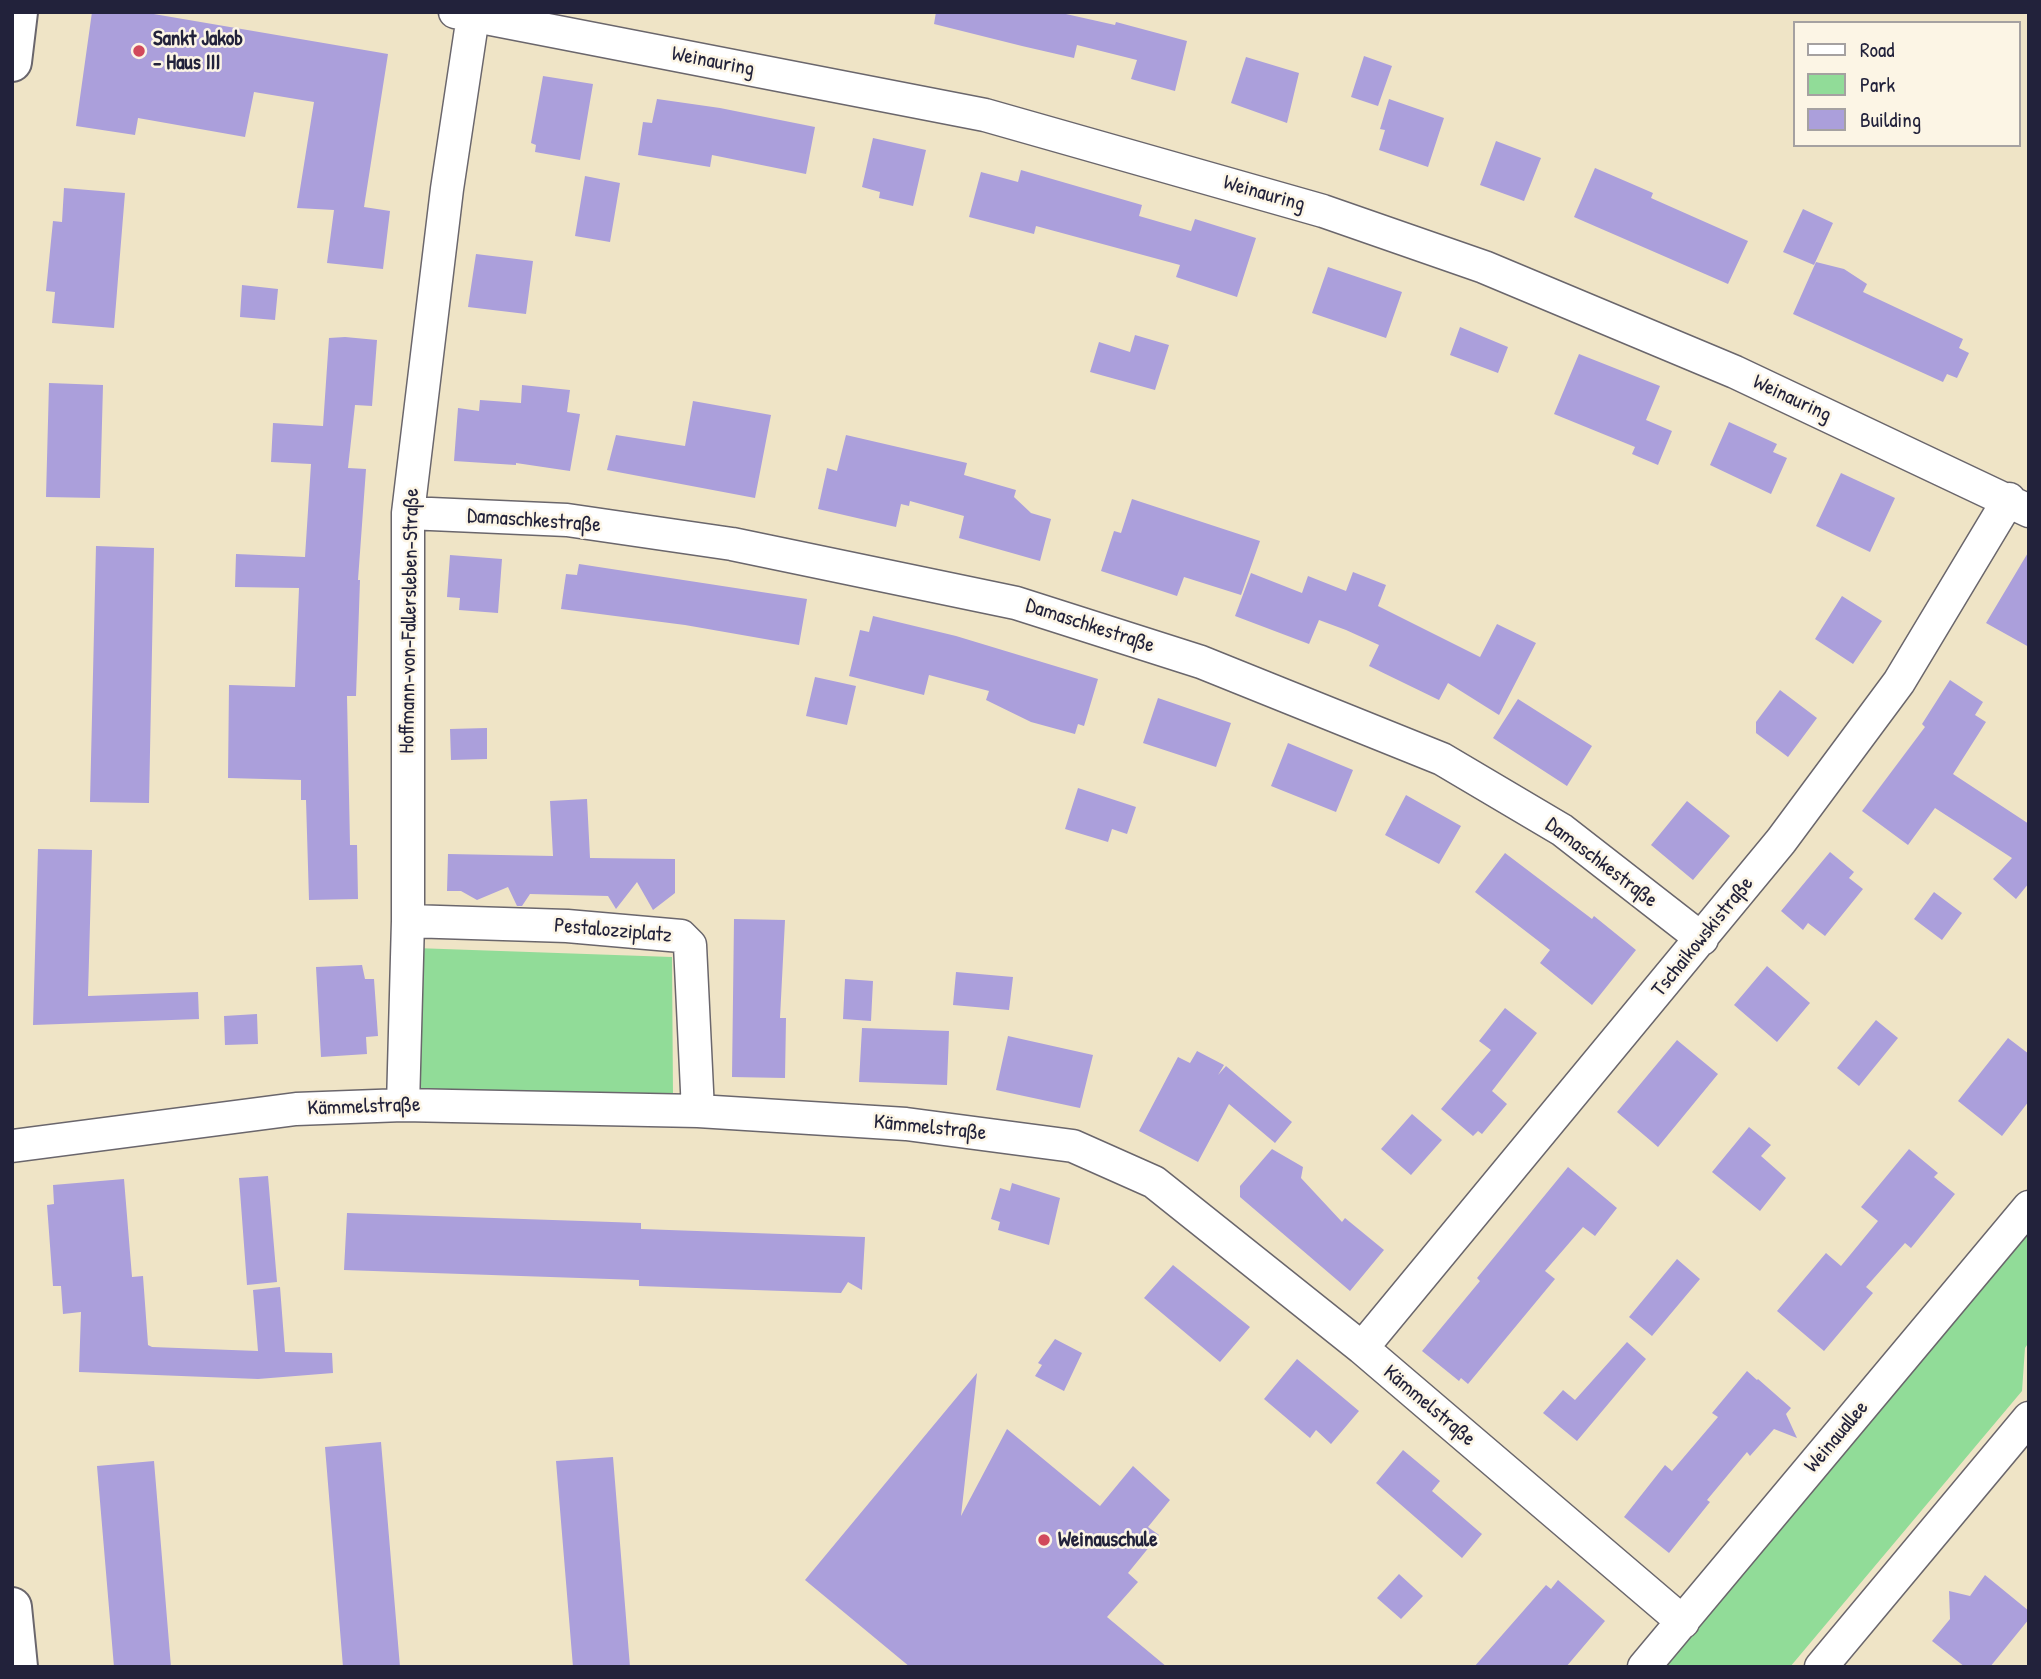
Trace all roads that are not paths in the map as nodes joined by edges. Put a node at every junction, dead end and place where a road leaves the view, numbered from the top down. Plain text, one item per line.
1 (18, 12) edge
2 (464, 14) edge
3 (12, 62) edge
4 (2019, 505) edge
5 (408, 513) junction
6 (408, 921) junction
7 (1702, 939) junction
8 (403, 1105) junction
9 (698, 1111) junction
10 (12, 1146) edge
11 (2029, 1207) edge
12 (1362, 1348) junction
13 (2029, 1418) edge
14 (12, 1606) edge
15 (1682, 1622) junction
16 (18, 1667) edge
17 (1644, 1667) edge
18 (1821, 1667) edge

1 - 3 main road
2 - 4 street, Weinauring
2 - 5 street, Hoffmann-von-Fallersleben-Straße
4 - 7 street, Tschaikowskistraße
5 - 6 street, Hoffmann-von-Fallersleben-Straße
5 - 7 street, Damaschkestraße
6 - 8 street, Hoffmann-von-Fallersleben-Straße
6 - 9 street, Pestalozziplatz
7 - 12 street, Tschaikowskistraße
8 - 9 street, Kämmelstraße
8 - 10 street, Kämmelstraße
9 - 12 street, Kämmelstraße
11 - 15 street, Weinauallee
12 - 15 street, Kämmelstraße
13 - 18 street
14 - 16 main road
15 - 17 street, Weinauallee

